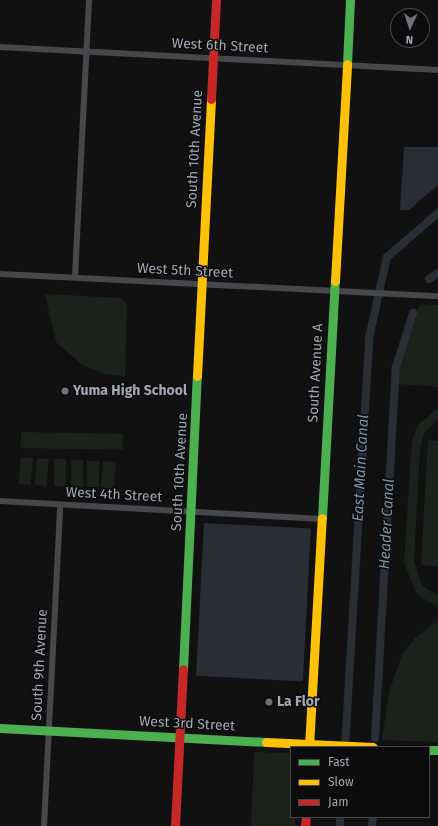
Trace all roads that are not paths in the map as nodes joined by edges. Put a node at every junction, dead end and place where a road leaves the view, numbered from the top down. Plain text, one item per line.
1 (89, 0) edge
2 (216, 0) edge
3 (350, 0) edge
4 (0, 47) edge
5 (86, 51) junction
6 (213, 57) junction
7 (347, 65) junction
8 (438, 70) edge
9 (0, 274) edge
10 (75, 277) junction
11 (203, 284) junction
12 (334, 291) junction
13 (438, 296) edge
14 (0, 501) edge
15 (60, 505) junction
16 (192, 511) junction
17 (322, 518) junction
18 (0, 728) edge
19 (48, 731) junction
20 (180, 738) junction
21 (309, 746) edge
22 (345, 746) edge
23 (44, 826) edge
24 (175, 826) edge

1 - 5 street
2 - 6 street, South 10th Avenue
3 - 7 street, South Avenue A
4 - 5 street, West 6th Street
5 - 6 street, West 6th Street
5 - 10 street
6 - 7 street, West 6th Street
6 - 11 street, South 10th Avenue
7 - 8 street, West 6th Street
7 - 12 street, South Avenue A
9 - 10 street, West 5th Street
10 - 11 street, West 5th Street
11 - 12 street, West 5th Street
11 - 16 street, South 10th Avenue
12 - 13 street, West 5th Street
12 - 17 street, South Avenue A
14 - 15 street, West 4th Street
15 - 16 street, West 4th Street
15 - 19 street, South 9th Avenue
16 - 17 street, West 4th Street
16 - 20 street, South 10th Avenue
17 - 21 street, South Avenue A
18 - 19 street, West 3rd Street
19 - 20 street, West 3rd Street
19 - 23 street, South 9th Avenue
20 - 21 street, West 3rd Street
20 - 24 street, South 10th Avenue
21 - 22 street, West 3rd Street

